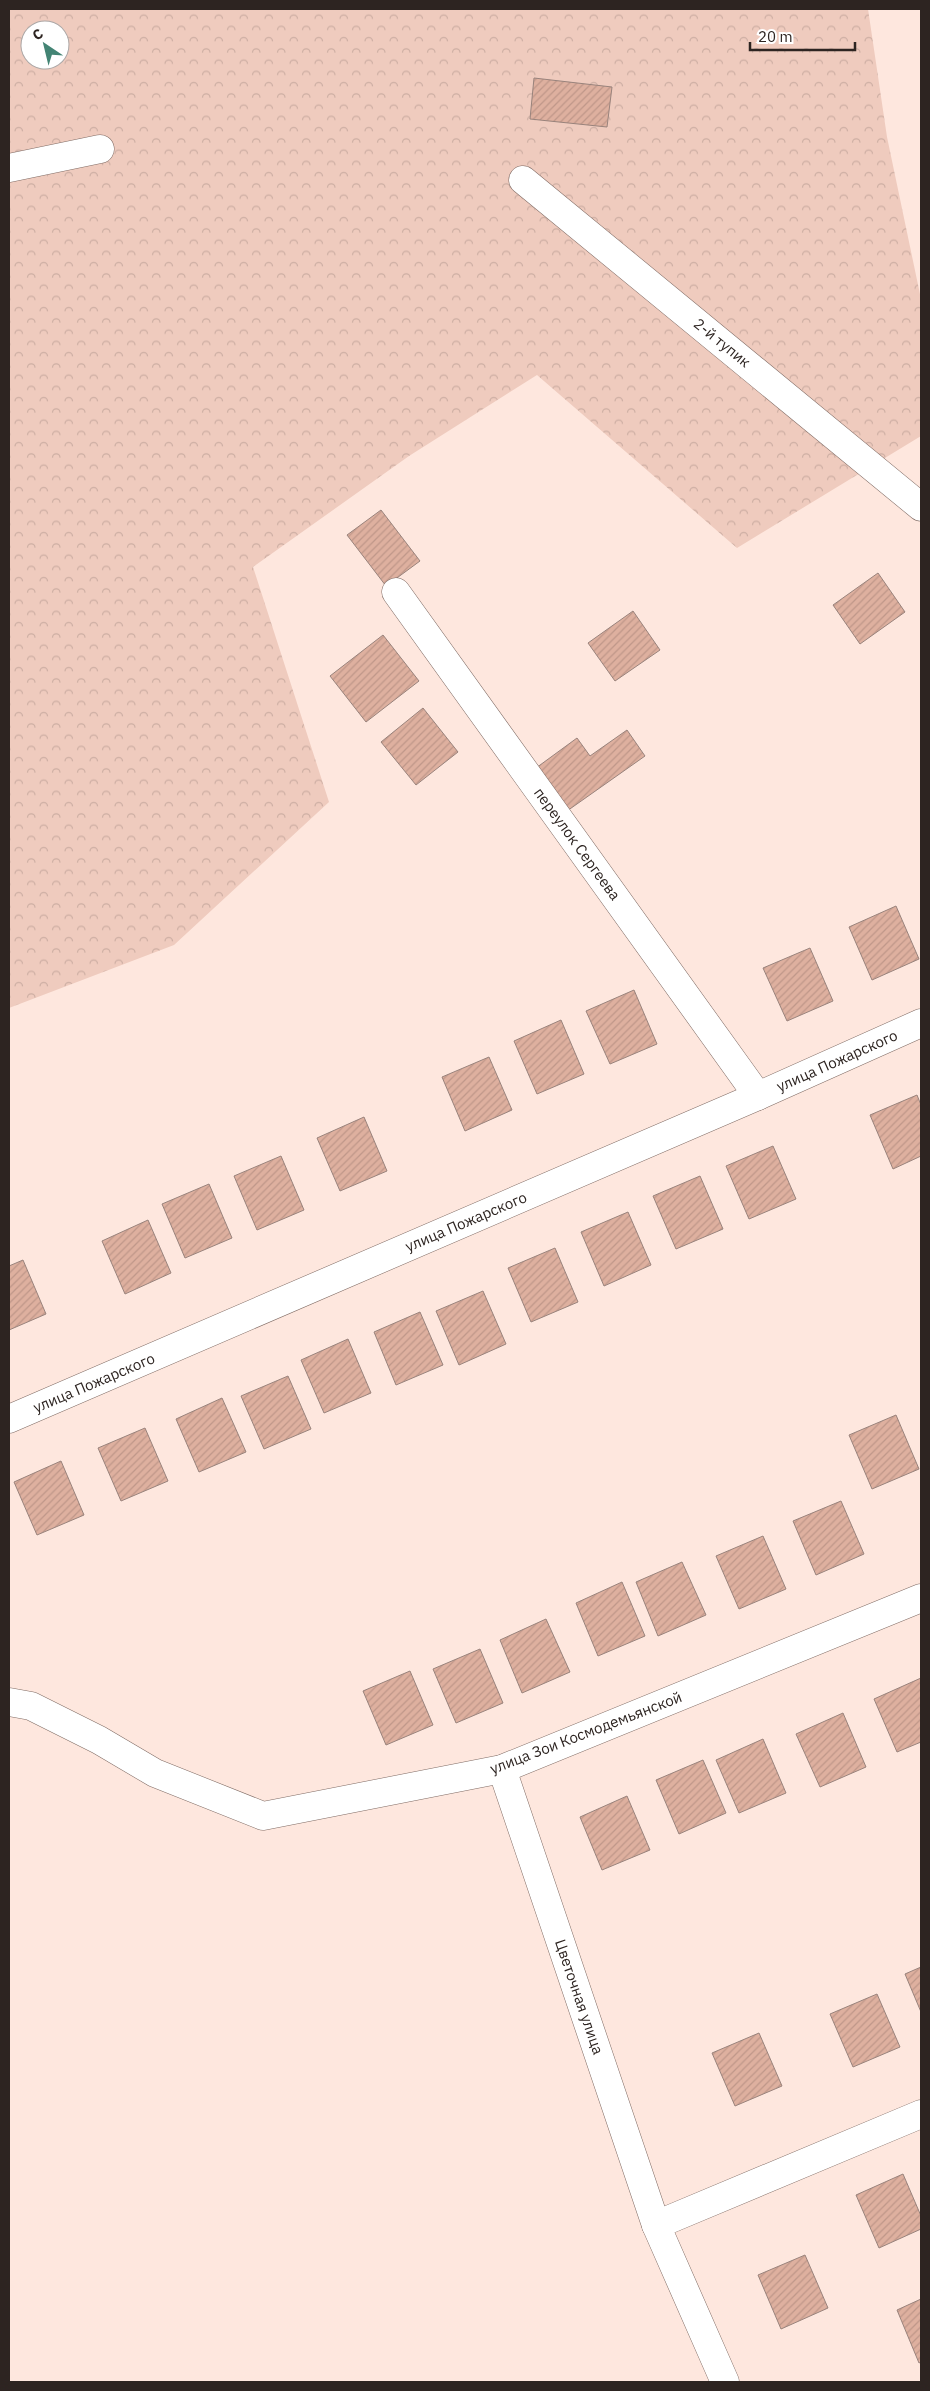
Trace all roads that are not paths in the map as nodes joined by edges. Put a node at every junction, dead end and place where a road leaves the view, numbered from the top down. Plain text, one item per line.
1 (100, 149) dead end
2 (9, 168) edge
3 (523, 180) dead end
4 (921, 507) edge
5 (396, 592) dead end
6 (921, 1022) edge
7 (758, 1096) junction
8 (9, 1419) edge
9 (921, 1598) edge
10 (9, 1702) edge
11 (502, 1769) junction
12 (921, 2114) edge
13 (656, 2225) junction
14 (725, 2382) edge

1 - 2 street
3 - 4 street, 2-й тупик
5 - 7 street, переулок Сергеева
6 - 7 street, улица Пожарского
7 - 8 street, улица Пожарского
9 - 11 street, улица Зои Космодемьянской
10 - 11 street, улица Зои Космодемьянской
11 - 13 street, Цветочная улица
12 - 13 street
13 - 14 street, Цветочная улица

